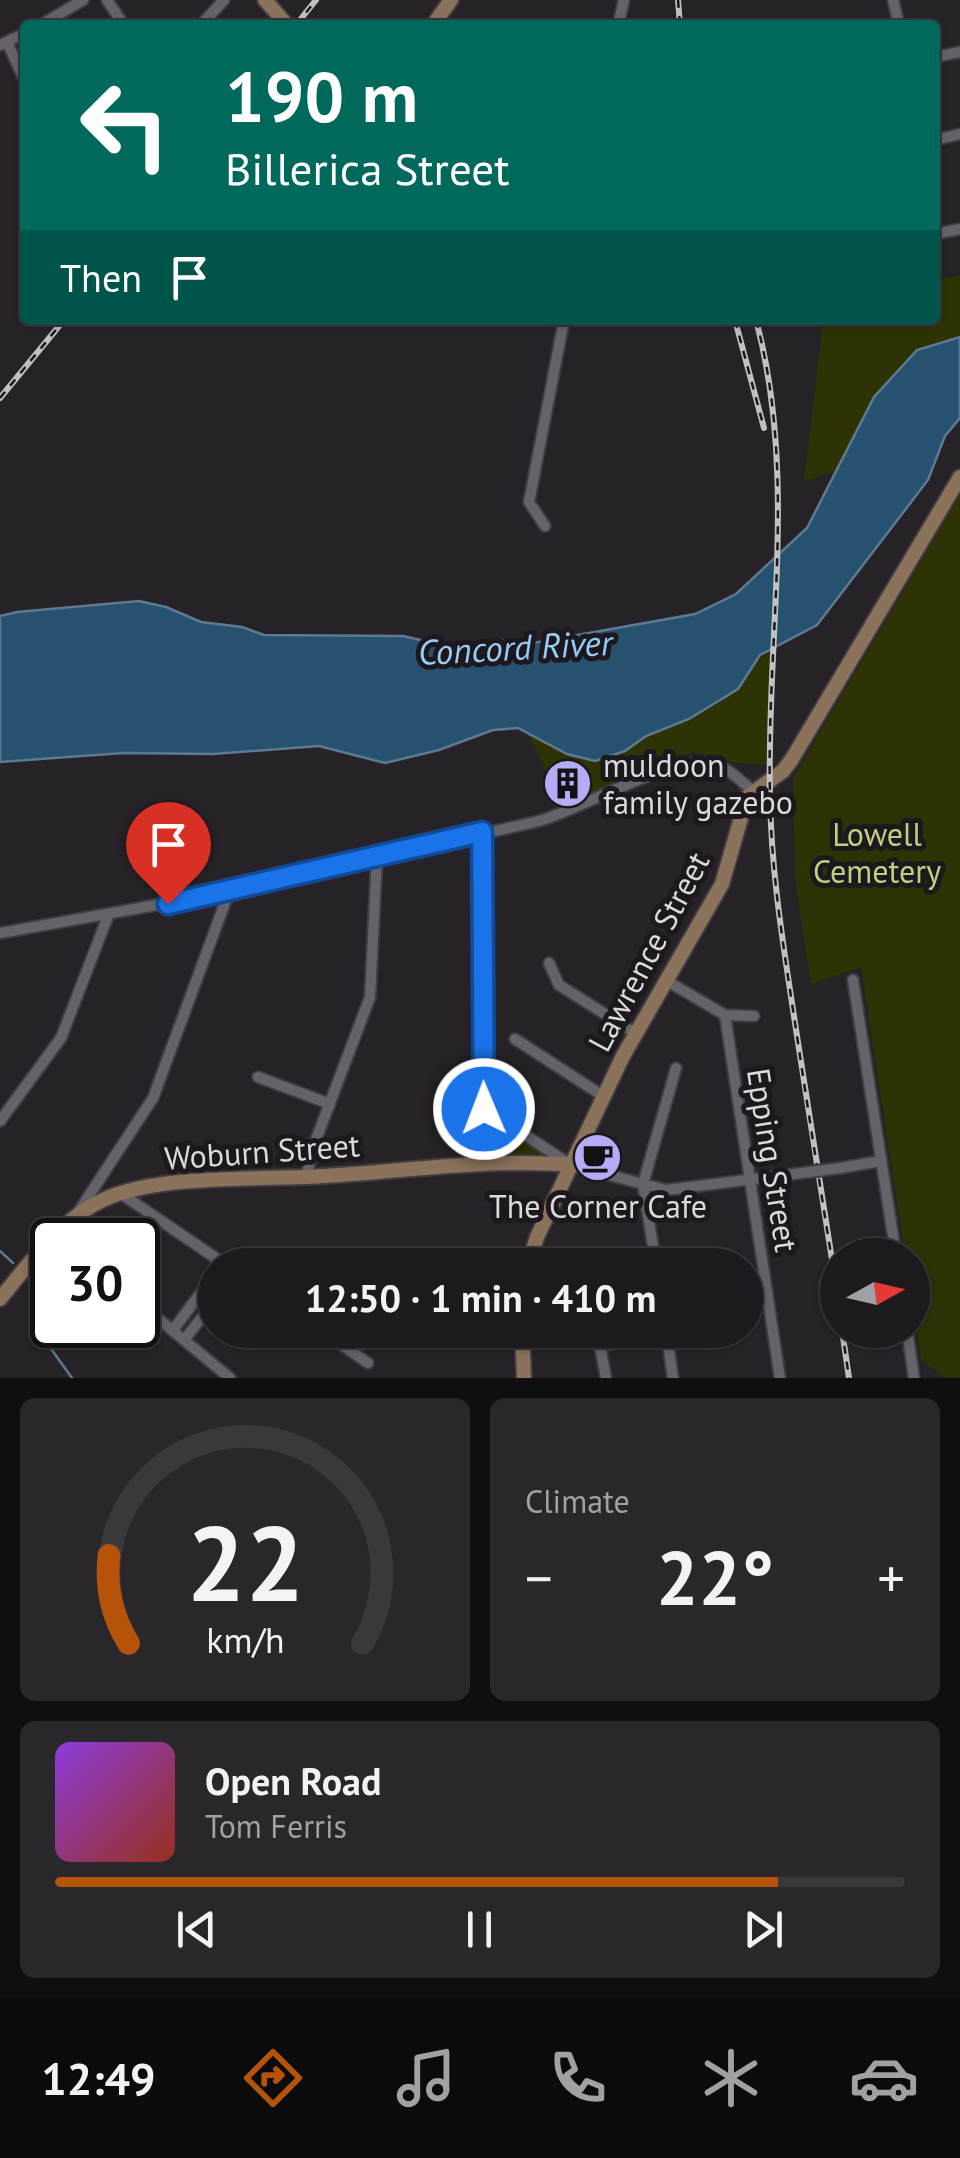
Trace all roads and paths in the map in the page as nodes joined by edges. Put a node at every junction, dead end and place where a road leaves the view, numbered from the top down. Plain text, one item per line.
1 (83, 0) edge
2 (224, 0) edge
3 (265, 0) edge
4 (451, 0) edge
5 (282, 19) edge
6 (49, 20) edge
7 (206, 20) edge
8 (436, 20) edge
9 (3, 44) edge
10 (20, 73) edge
11 (563, 325) edge
12 (960, 477) edge
13 (545, 526) dead end
14 (752, 790) junction
15 (482, 832) junction
16 (377, 856) junction
17 (229, 892) junction
18 (108, 916) junction
19 (0, 933) edge
20 (549, 963) dead end
21 (853, 980) dead end
22 (667, 981) junction
23 (724, 1015) junction
24 (754, 1016) dead end
25 (636, 1033) junction
26 (515, 1039) dead end
27 (676, 1068) dead end
28 (258, 1077) dead end
29 (444, 1092) dead end
30 (603, 1096) junction
31 (330, 1104) junction
32 (484, 1109) junction
33 (0, 1121) edge
34 (881, 1161) junction
35 (571, 1165) junction
36 (306, 1177) junction
37 (750, 1181) junction
38 (644, 1184) junction
39 (123, 1195) junction
40 (75, 1218) joint
41 (893, 1238) edge
42 (201, 1248) edge
43 (535, 1248) edge
44 (653, 1248) edge
45 (30, 1264) edge
46 (198, 1297) edge
47 (0, 1299) edge
48 (160, 1320) edge
49 (198, 1322) edge
50 (173, 1330) junction
51 (184, 1340) junction
52 (345, 1348) edge
53 (523, 1348) edge
54 (600, 1348) edge
55 (669, 1348) edge
56 (910, 1348) edge
57 (368, 1364) dead end
58 (230, 1378) edge
59 (524, 1378) edge
60 (606, 1378) edge
61 (673, 1378) edge
62 (780, 1378) edge
63 (914, 1378) edge

1 - 6 street
2 - 7 street
3 - 5 main road
4 - 8 main road
9 - 10 street
11 - 13 street
12 - 14 main road
14 - 15 street
14 - 22 main road, Lawrence Street
15 - 16 street
15 - 32 street
16 - 17 street
16 - 31 street
17 - 18 street
17 - 40 street
18 - 19 street
18 - 33 street
20 - 25 street
21 - 34 street
22 - 23 street
22 - 25 main road, Lawrence Street
23 - 24 street
23 - 37 street, Epping Street
25 - 30 main road, Lawrence Street
26 - 30 street
27 - 38 street
28 - 31 street
29 - 32 street
30 - 35 main road, Lawrence Street
31 - 36 street
32 - 35 street
34 - 37 street, bridge
34 - 41 street
35 - 36 main road, Woburn Street
35 - 38 street
35 - 43 main road, Lawrence Street
36 - 39 main road, Woburn Street
37 - 38 street
37 - 62 street, Epping Street
38 - 44 street
39 - 40 main road, Woburn Street
39 - 42 street
45 - 47 main road, Woburn Street
46 - 50 street
48 - 50 street
49 - 51 street
50 - 51 street
51 - 58 street
52 - 57 street
53 - 59 main road
54 - 60 street
55 - 61 street
56 - 63 street

